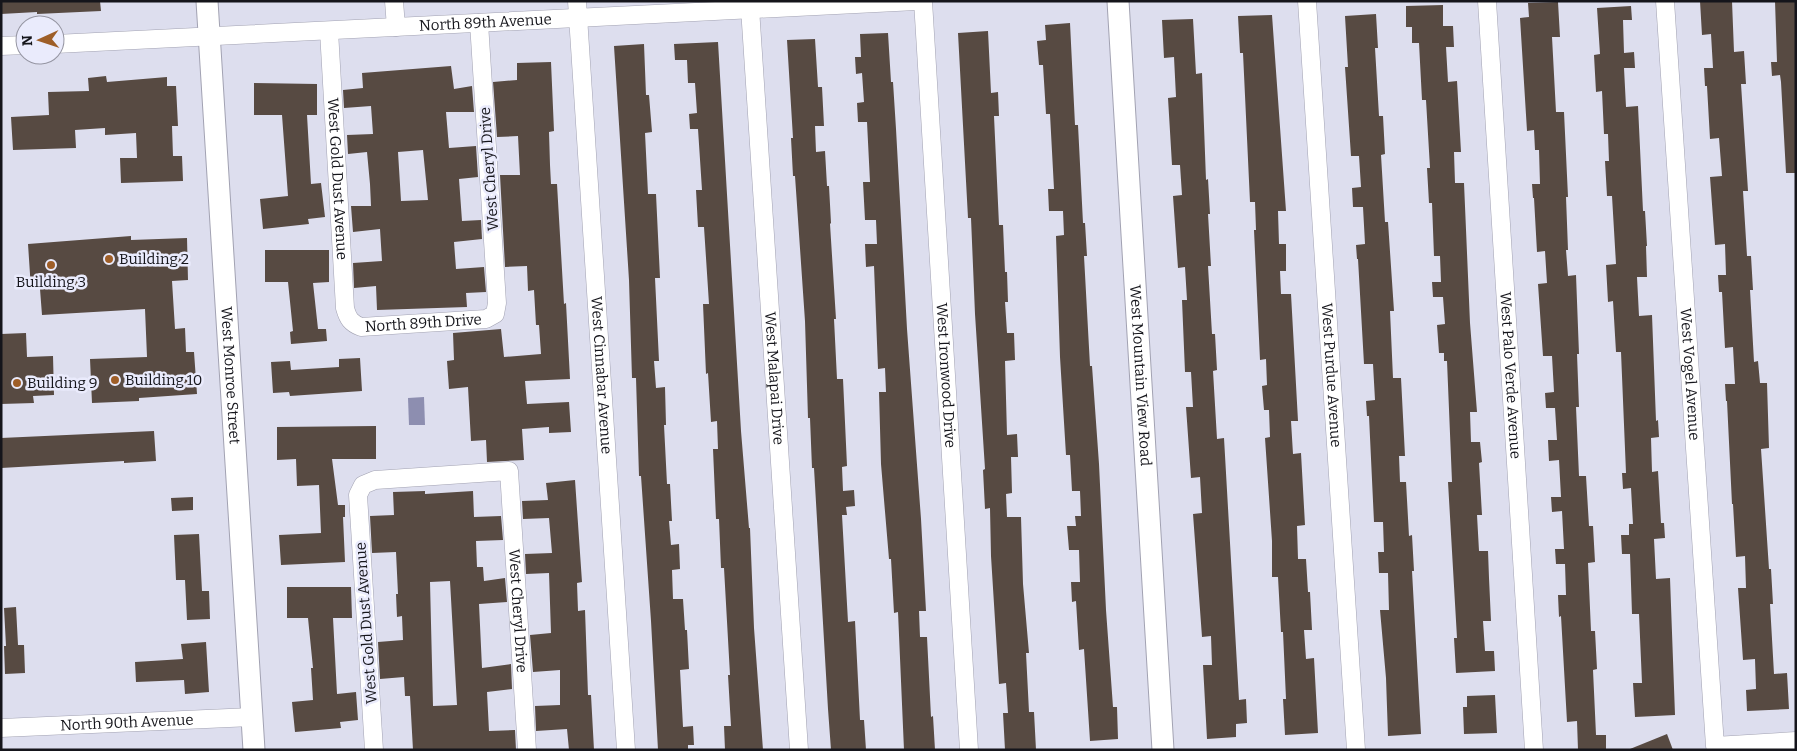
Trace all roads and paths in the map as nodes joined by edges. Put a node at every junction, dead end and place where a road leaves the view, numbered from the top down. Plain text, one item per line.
1 (207, 1) edge
2 (394, 1) edge
3 (916, 1) edge
4 (923, 1) edge
5 (1118, 1) edge
6 (1307, 1) edge
7 (1487, 1) edge
8 (1665, 1) edge
9 (750, 8) junction
10 (577, 10) edge
11 (479, 23) junction
12 (396, 27) junction
13 (329, 31) junction
14 (210, 37) junction
15 (65, 44) edge
16 (15, 45) edge
17 (1, 46) edge
18 (495, 314) joint
19 (352, 323) joint
20 (509, 471) joint
21 (252, 717) junction
22 (1, 728) edge
23 (1796, 741) edge
24 (254, 750) edge
25 (374, 750) edge
26 (527, 750) edge
27 (626, 750) edge
28 (799, 750) edge
29 (969, 750) edge
30 (1163, 750) edge
31 (1356, 750) edge
32 (1534, 750) edge

1 - 14 street, West Monroe Street
2 - 12 street
3 - 9 street, North 89th Avenue
4 - 29 street, West Ironwood Drive
5 - 30 street, West Mountain View Road
6 - 31 street, West Purdue Avenue
7 - 32 street, West Palo Verde Avenue
8 - 23 street, West Vogel Avenue
9 - 10 street, North 89th Avenue
9 - 28 street, West Malapai Drive
10 - 11 street, North 89th Avenue
10 - 27 street, West Cinnabar Avenue
11 - 12 street, North 89th Avenue
11 - 18 street, West Cheryl Drive
12 - 13 street, North 89th Avenue
13 - 14 street, North 89th Avenue
13 - 19 street, West Gold Dust Avenue
14 - 15 street, North 89th Avenue
14 - 21 street, West Monroe Street
16 - 17 street
18 - 19 street, North 89th Drive
20 - 25 street, West Gold Dust Avenue
20 - 26 street, West Cheryl Drive
21 - 22 street, North 90th Avenue
21 - 24 street, West Monroe Street

